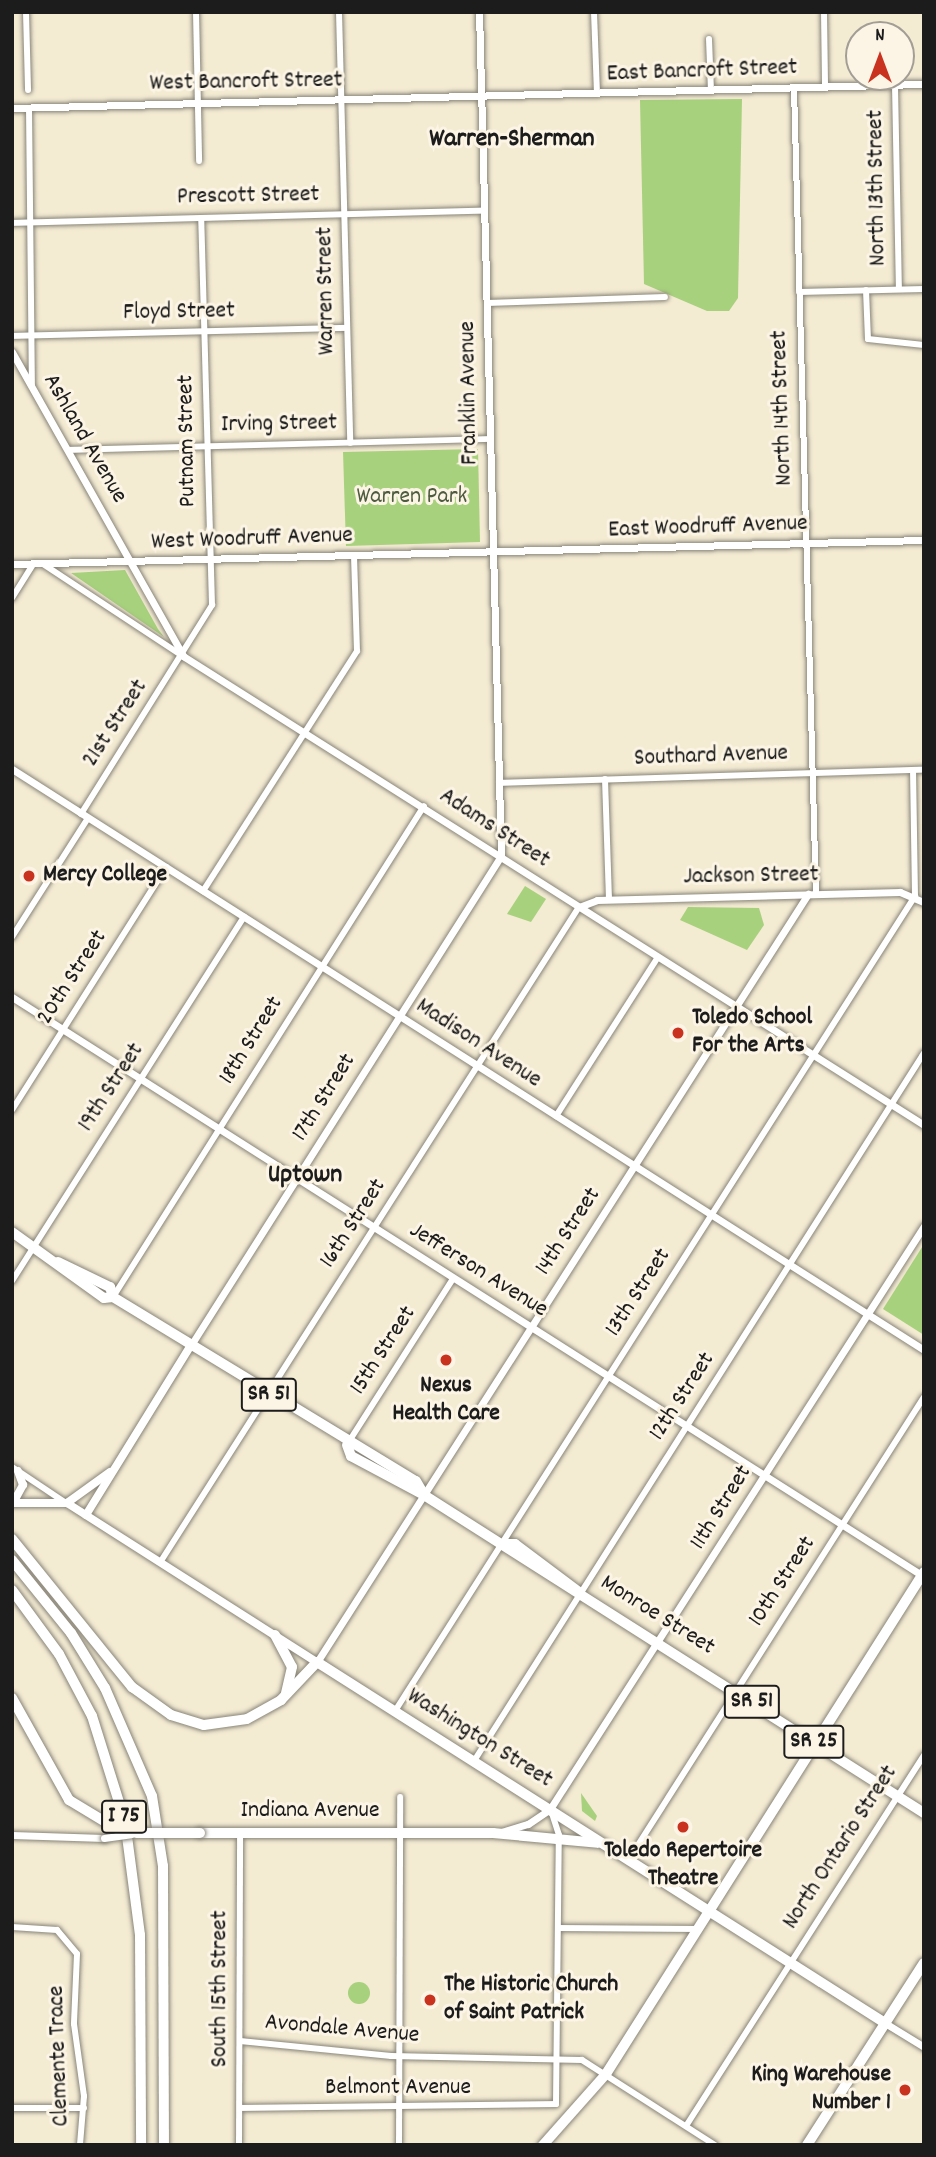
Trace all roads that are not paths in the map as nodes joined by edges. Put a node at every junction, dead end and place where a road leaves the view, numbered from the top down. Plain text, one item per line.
1 (26, 12) edge
2 (196, 12) edge
3 (339, 12) edge
4 (479, 12) edge
5 (594, 12) edge
6 (824, 12) edge
7 (709, 39) dead end
8 (845, 86) edge
9 (825, 87) junction
10 (794, 88) junction
11 (28, 90) dead end
12 (711, 90) junction
13 (895, 91) edge
14 (597, 94) junction
15 (481, 97) junction
16 (341, 100) junction
17 (198, 104) junction
18 (12, 108) edge
19 (29, 108) junction
20 (199, 161) dead end
21 (484, 211) junction
22 (344, 214) junction
23 (201, 218) junction
24 (31, 222) junction
25 (12, 223) edge
26 (899, 289) junction
27 (924, 289) edge
28 (866, 290) junction
29 (799, 292) junction
30 (665, 297) dead end
31 (487, 303) junction
32 (347, 328) junction
33 (205, 331) junction
34 (12, 336) edge
35 (33, 336) junction
36 (924, 345) edge
37 (12, 352) edge
38 (32, 386) junction
39 (490, 439) junction
40 (350, 443) junction
41 (208, 446) junction
42 (68, 450) junction
43 (924, 540) edge
44 (806, 545) junction
45 (493, 552) junction
46 (354, 556) junction
47 (211, 559) junction
48 (132, 563) junction
49 (12, 564) edge
50 (33, 564) junction
51 (43, 564) junction
52 (12, 598) edge
53 (183, 656) junction
54 (304, 732) junction
55 (12, 769) edge
56 (913, 770) junction
57 (924, 770) edge
58 (813, 773) junction
59 (605, 779) junction
60 (499, 783) junction
61 (424, 806) junction
62 (85, 816) junction
63 (501, 856) junction
64 (166, 867) junction
65 (203, 891) junction
66 (812, 894) junction
67 (915, 896) junction
68 (609, 900) junction
69 (924, 902) edge
70 (579, 907) junction
71 (243, 917) junction
72 (12, 937) edge
73 (658, 957) junction
74 (322, 967) junction
75 (12, 997) edge
76 (735, 1006) junction
77 (400, 1016) junction
78 (63, 1029) junction
79 (924, 1053) edge
80 (813, 1055) junction
81 (477, 1067) junction
82 (141, 1079) junction
83 (891, 1104) junction
84 (12, 1110) edge
85 (556, 1116) junction
86 (924, 1125) edge
87 (219, 1128) junction
88 (634, 1166) junction
89 (297, 1178) junction
90 (712, 1215) junction
91 (924, 1226) edge
92 (374, 1229) junction
93 (12, 1232) edge
94 (34, 1247) junction
95 (790, 1264) junction
96 (453, 1279) junction
97 (12, 1281) edge
98 (113, 1297) junction
99 (868, 1314) junction
100 (531, 1328) junction
101 (191, 1345) junction
102 (924, 1350) edge
103 (608, 1377) junction
104 (268, 1395) junction
105 (924, 1397) edge
106 (687, 1426) junction
107 (347, 1445) junction
108 (15, 1469) edge
109 (112, 1472) junction
110 (765, 1476) junction
111 (424, 1495) junction
112 (13, 1503) edge
113 (68, 1503) junction
114 (86, 1515) junction
115 (843, 1525) junction
116 (12, 1539) edge
117 (501, 1544) junction
118 (12, 1560) edge
119 (161, 1562) junction
120 (923, 1575) edge
121 (12, 1590) edge
122 (579, 1592) junction
123 (275, 1635) junction
124 (658, 1642) junction
125 (317, 1662) junction
126 (737, 1692) junction
127 (12, 1698) edge
128 (281, 1700) junction
129 (395, 1712) junction
130 (813, 1742) junction
131 (924, 1755) edge
132 (474, 1761) junction
133 (897, 1796) junction
134 (400, 1797) dead end
135 (550, 1809) junction
136 (924, 1813) edge
137 (138, 1833) junction
138 (240, 1833) junction
139 (400, 1833) junction
140 (493, 1833) junction
141 (12, 1835) edge
142 (559, 1835) junction
143 (608, 1846) junction
144 (629, 1859) junction
145 (708, 1910) junction
146 (12, 1927) edge
147 (560, 1928) junction
148 (697, 1929) junction
149 (791, 1963) junction
150 (924, 1963) edge
151 (885, 2023) junction
152 (240, 2040) junction
153 (924, 2047) edge
154 (399, 2057) junction
155 (559, 2058) junction
156 (606, 2074) junction
157 (12, 2108) edge
158 (84, 2108) junction
159 (240, 2108) junction
160 (399, 2108) junction
161 (164, 2119) junction
162 (686, 2126) junction
163 (80, 2145) edge
164 (141, 2145) edge
165 (164, 2145) edge
166 (169, 2145) edge
167 (240, 2145) edge
168 (399, 2145) edge
169 (543, 2145) edge
170 (715, 2145) edge
171 (807, 2145) edge

1 - 11 street
2 - 17 street
3 - 16 street, Warren Street
4 - 15 street, Franklin Avenue
5 - 14 street
6 - 9 street
7 - 12 street
8 - 9 street, East Bancroft Street
9 - 10 street, East Bancroft Street
10 - 12 street, East Bancroft Street
10 - 29 street, North 14th Street
12 - 14 street, East Bancroft Street
13 - 26 street, North 13th Street
14 - 15 street, East Bancroft Street
15 - 16 street, West Bancroft Street
15 - 21 street, Franklin Avenue
16 - 17 street, West Bancroft Street
16 - 22 street, Warren Street
17 - 19 street, West Bancroft Street
17 - 20 street
18 - 19 street, West Bancroft Street
19 - 24 street
21 - 22 street, Prescott Street
21 - 31 street, Franklin Avenue
22 - 23 street, Prescott Street
22 - 32 street, Warren Street
23 - 24 street, Prescott Street
23 - 33 street, Putnam Street
24 - 25 street, Prescott Street
24 - 35 street
26 - 27 street
26 - 28 street
28 - 29 street
28 - 36 street
29 - 44 street, North 14th Street
30 - 31 street
31 - 39 street, Franklin Avenue
32 - 33 street, Floyd Street
32 - 40 street, Warren Street
33 - 35 street, Floyd Street
33 - 41 street, Putnam Street
34 - 35 street, Floyd Street
35 - 38 street
37 - 38 street, Ashland Avenue
38 - 42 street, Ashland Avenue
39 - 40 street, Irving Street
39 - 45 street, Franklin Avenue
40 - 41 street, Irving Street
41 - 42 street, Irving Street
41 - 47 street, Putnam Street
42 - 48 street, Ashland Avenue
43 - 44 street, East Woodruff Avenue
44 - 45 street, East Woodruff Avenue
44 - 58 street, North 14th Street
45 - 46 street, West Woodruff Avenue
45 - 60 street, Franklin Avenue
46 - 47 street, West Woodruff Avenue
46 - 54 street
47 - 48 street, West Woodruff Avenue
47 - 53 street, Putnam Street
48 - 51 street, West Woodruff Avenue
48 - 53 street, Ashland Avenue
49 - 50 street, West Woodruff Avenue
50 - 51 street, West Woodruff Avenue
50 - 52 street
51 - 53 street, Adams Street
53 - 54 street, Adams Street
53 - 62 street, 21st Street
54 - 61 street, Adams Street
54 - 65 street
55 - 62 street, Madison Avenue
56 - 57 street, Southard Avenue
56 - 58 street, Southard Avenue
56 - 67 street
58 - 59 street, Southard Avenue
58 - 66 street, North 14th Street
59 - 60 street, Southard Avenue
59 - 68 street
60 - 63 street, Franklin Avenue
61 - 63 street, Adams Street
61 - 74 street, 18th Street
62 - 64 street, Madison Avenue
62 - 72 street, 21st Street
63 - 70 street, Adams Street
63 - 77 street, 17th Street
64 - 65 street, Madison Avenue
64 - 78 street, 20th Street
65 - 71 street, Madison Avenue
66 - 67 street, Jackson Street
66 - 68 street, Jackson Street
66 - 76 street, 14th Street
67 - 69 street
67 - 80 street, 13th Street
68 - 70 street, Jackson Street
70 - 73 street, Adams Street
70 - 81 street, 16th Street
71 - 74 street, Madison Avenue
71 - 82 street, 19th Street
73 - 76 street, Adams Street
73 - 85 street
74 - 77 street, Madison Avenue
74 - 87 street, 18th Street
75 - 78 street, Jefferson Avenue
76 - 80 street, Adams Street
76 - 88 street, 14th Street
77 - 81 street, Madison Avenue
77 - 89 street, 17th Street
78 - 82 street, Jefferson Avenue
78 - 84 street, 20th Street
79 - 83 street, 12th Street
80 - 83 street, Adams Street
80 - 90 street, 13th Street
81 - 85 street, Madison Avenue
81 - 92 street, 16th Street
82 - 87 street, Jefferson Avenue
82 - 94 street, 19th Street
83 - 86 street, Adams Street
83 - 95 street, 12th Street
85 - 88 street, Madison Avenue
87 - 89 street, Jefferson Avenue
87 - 98 street, 18th Street
88 - 90 street, Madison Avenue
88 - 100 street, 14th Street
89 - 92 street, Jefferson Avenue
89 - 101 street, 17th Street
90 - 95 street, Madison Avenue
90 - 103 street, 13th Street
91 - 99 street, 11th Street
92 - 96 street, Jefferson Avenue
92 - 104 street, 16th Street
93 - 94 main road, Monroe Street / SR 51
94 - 97 street, 19th Street
94 - 98 main road, Monroe Street / SR 51
95 - 99 street, Madison Avenue
95 - 106 street, 12th Street
96 - 100 street, Jefferson Avenue
96 - 107 street, 15th Street
98 - 101 main road, Monroe Street / SR 51
99 - 102 street, Madison Avenue
99 - 110 street, 11th Street
100 - 103 street, Jefferson Avenue
100 - 111 street, 14th Street
101 - 104 main road, Monroe Street / SR 51
101 - 109 main road, 17th Street
103 - 106 street, Jefferson Avenue
103 - 117 street, 13th Street
104 - 107 main road, Monroe Street / SR 51
104 - 119 street, 16th Street
105 - 115 street, 10th Street
106 - 110 street, Jefferson Avenue
106 - 122 street, 12th Street
107 - 111 main road, Monroe Street / SR 51
108 - 112 main road
108 - 113 street, Washington Street
109 - 113 main road, 17th Street
109 - 114 main road, 17th Street
110 - 115 street, Jefferson Avenue
110 - 124 street, 11th Street
111 - 117 main road, Monroe Street / SR 51
111 - 125 street, 14th Street
112 - 113 main road
113 - 114 main road, Washington Street
114 - 119 main road, Washington Street
115 - 120 street, Jefferson Avenue
115 - 126 street, 10th Street
116 - 128 highway
117 - 122 main road, Monroe Street / SR 51
117 - 129 street, 13th Street
118 - 161 highway, I 75
119 - 123 main road, Washington Street
120 - 130 main road, SR 25
121 - 164 highway, I 75
122 - 124 main road, Monroe Street / SR 51
122 - 132 street, 12th Street
123 - 125 main road, Washington Street
123 - 128 highway
124 - 126 main road, Monroe Street / SR 51
124 - 135 street, 11th Street
125 - 128 highway
125 - 129 main road, Washington Street
126 - 130 main road, Monroe Street / SR 51
126 - 144 street, 10th Street
127 - 137 highway, bridge
129 - 132 main road, Washington Street
130 - 133 main road, Monroe Street / SR 51
130 - 145 main road, SR 25
131 - 133 street, North Ontario Street
132 - 135 main road, Washington Street
133 - 136 main road, Monroe Street / SR 51
133 - 149 street, North Ontario Street
134 - 139 street
135 - 140 street
135 - 142 street
135 - 143 main road, Washington Street
137 - 138 main road, Indiana Avenue, bridge
137 - 141 street, Indiana Avenue, bridge
138 - 139 main road, Indiana Avenue
138 - 152 street, South 15th Street
139 - 140 main road, Indiana Avenue
139 - 154 street
140 - 142 main road, Indiana Avenue
142 - 143 main road, Indiana Avenue
142 - 147 street
143 - 144 main road, Washington Street
144 - 145 main road, Washington Street
145 - 148 main road, SR 25
145 - 149 main road, Washington Street
146 - 158 street, Clemente Trace
147 - 148 street
147 - 155 street
148 - 156 main road, SR 25
149 - 151 main road, Washington Street
149 - 162 street, North Ontario Street
150 - 151 main road
151 - 153 street, Washington Street
151 - 171 main road
152 - 154 street, Avondale Avenue
152 - 159 street, South 15th Street
154 - 155 street, Avondale Avenue
154 - 160 street
155 - 156 street, Avondale Avenue
155 - 160 street, Belmont Avenue
156 - 162 street, Avondale Avenue
156 - 169 main road, SR 25
157 - 158 street
158 - 163 street, Clemente Trace
159 - 160 street, Belmont Avenue
159 - 167 street, South 15th Street
160 - 168 street
161 - 165 highway
161 - 166 highway
162 - 170 street, Avondale Avenue

